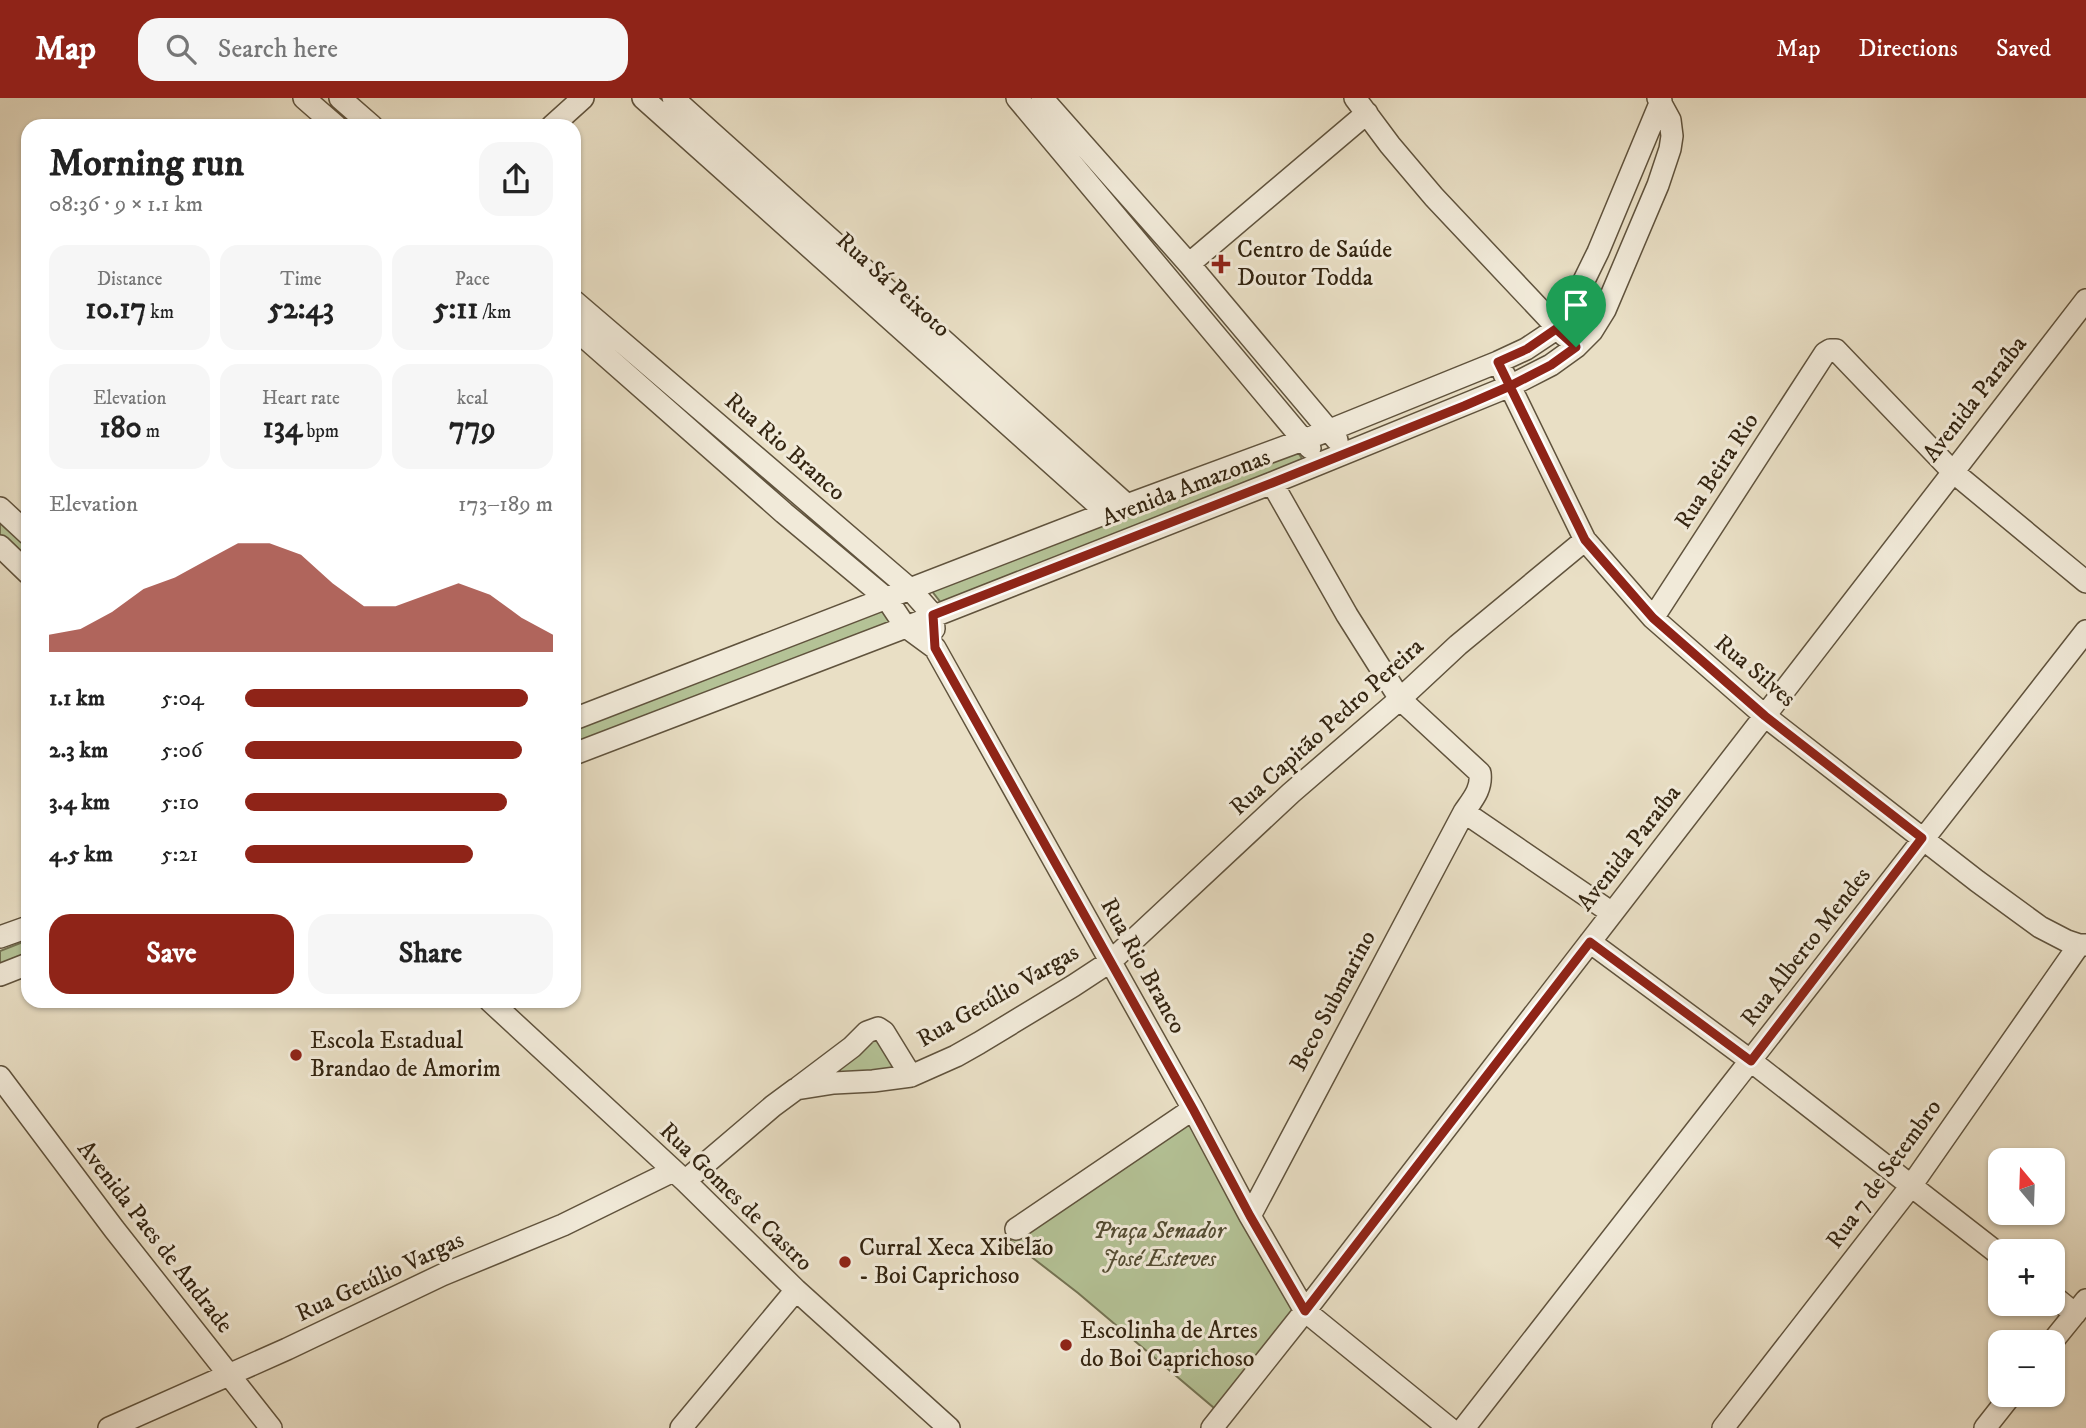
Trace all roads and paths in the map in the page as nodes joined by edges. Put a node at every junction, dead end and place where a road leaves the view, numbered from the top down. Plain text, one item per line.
1 (304, 98) edge
2 (340, 98) edge
3 (583, 98) edge
4 (643, 98) edge
5 (673, 98) edge
6 (1033, 102) edge
7 (1361, 106) edge
8 (1663, 106) edge
9 (328, 119) edge
10 (364, 119) edge
11 (560, 119) edge
12 (1189, 264) junction
13 (2086, 300) edge
14 (581, 307) edge
15 (1556, 329) junction
16 (581, 334) edge
17 (1576, 347) junction
18 (1498, 362) junction
19 (1510, 386) junction
20 (1330, 430) junction
21 (1303, 440) junction
22 (1347, 453) junction
23 (1322, 463) junction
24 (1952, 471) junction
25 (1272, 483) junction
26 (1128, 505) junction
27 (0, 508) edge
28 (1107, 513) junction
29 (21, 528) edge
30 (1585, 540) junction
31 (0, 546) edge
32 (21, 566) edge
33 (2086, 582) edge
34 (910, 589) junction
35 (887, 599) junction
36 (933, 615) junction
37 (1653, 618) junction
38 (905, 626) junction
39 (2086, 631) edge
40 (935, 648) junction
41 (1400, 699) junction
42 (581, 716) edge
43 (1765, 716) junction
44 (581, 751) edge
45 (1464, 811) junction
46 (1922, 838) junction
47 (1612, 913) junction
48 (21, 930) edge
49 (0, 937) edge
50 (1590, 942) junction
51 (2077, 944) edge
52 (1111, 961) junction
53 (21, 967) edge
54 (0, 975) edge
55 (498, 1008) edge
56 (1751, 1061) junction
57 (911, 1076) junction
58 (0, 1077) edge
59 (796, 1089) junction
60 (1193, 1109) junction
61 (679, 1176) junction
62 (1911, 1186) junction
63 (1250, 1216) junction
64 (1016, 1229) dead end
65 (1988, 1246) edge
66 (796, 1290) junction
67 (2080, 1307) edge
68 (1305, 1311) junction
69 (2062, 1330) edge
70 (229, 1375) junction
71 (2002, 1407) edge
72 (108, 1428) edge
73 (271, 1428) edge
74 (681, 1428) edge
75 (949, 1428) edge
76 (1212, 1428) edge
77 (1449, 1428) edge
78 (1464, 1428) edge
79 (1723, 1428) edge
80 (1985, 1428) edge

1 - 9 street
2 - 10 street
3 - 11 street
4 - 28 street, Rua Sá Peixoto
5 - 26 street, Rua Sá Peixoto
6 - 12 street
6 - 21 street
7 - 12 street
7 - 15 street
8 - 15 street, Avenida Amazonas
8 - 17 street, Avenida Amazonas
12 - 20 street
13 - 24 street, Avenida Paraíba
14 - 34 street, Rua Rio Branco
15 - 17 street
15 - 18 street, Avenida Amazonas
16 - 35 street, Rua Rio Branco
17 - 19 street, Avenida Amazonas
18 - 19 street, Rua Silves
18 - 20 street, Avenida Amazonas
19 - 22 street, Avenida Amazonas
19 - 30 street, Rua Silves
20 - 21 street, Avenida Amazonas
20 - 22 street
21 - 23 street
21 - 26 street, Avenida Amazonas
22 - 23 street, Avenida Amazonas
23 - 25 street, Avenida Amazonas
24 - 33 street
24 - 37 street, Rua Beira Rio
24 - 43 street, Avenida Paraíba
25 - 36 street, Avenida Amazonas
25 - 41 street
26 - 28 street, Avenida Amazonas
27 - 29 street
28 - 34 street, Avenida Amazonas
30 - 37 street, Rua Silves
30 - 41 street, Rua Capitão Pedro Pereira
31 - 32 street
34 - 35 street, Avenida Amazonas
34 - 36 street, Rua Rio Branco
35 - 38 street, Rua Rio Branco
35 - 42 street, Avenida Amazonas
36 - 38 street, Avenida Amazonas
36 - 40 street, Rua Rio Branco
37 - 43 street, Rua Silves
38 - 40 street, Rua Rio Branco
38 - 44 street, Avenida Amazonas
39 - 46 street, Rua Alberto Mendes
40 - 52 street, Rua Rio Branco
41 - 45 street, Beco Submarino
41 - 52 street, Rua Capitão Pedro Pereira
43 - 46 street, Rua Silves
43 - 47 street, Avenida Paraíba
45 - 47 street
45 - 63 street, Beco Submarino
46 - 51 street, Rua Silves
46 - 56 street, Rua Alberto Mendes
47 - 50 street, Avenida Paraíba
48 - 49 street
50 - 56 street
50 - 68 street, Avenida Paraíba
51 - 62 street, Rua 7 de Setembro
52 - 57 street, Rua Getúlio Vargas
52 - 60 street, Rua Rio Branco
53 - 54 street
55 - 61 street, Rua Gomes de Castro
56 - 62 street
56 - 78 street, Rua Alberto Mendes
57 - 59 street, Rua Getúlio Vargas
57 - 59 street, Rua Getúlio Vargas
58 - 70 street, Avenida Paes de Andrade
59 - 61 street, Rua Getúlio Vargas
60 - 63 street, Rua Rio Branco
60 - 64 street
61 - 66 street, Rua Gomes de Castro
61 - 70 street, Rua Getúlio Vargas
62 - 65 street
62 - 79 street, Rua 7 de Setembro
63 - 68 street, Rua Rio Branco
66 - 74 street
66 - 75 street, Rua Gomes de Castro
67 - 69 street
68 - 76 street, Avenida Paraíba
68 - 77 street
70 - 72 street, Rua Getúlio Vargas
70 - 73 street, Avenida Paes de Andrade
71 - 80 street

